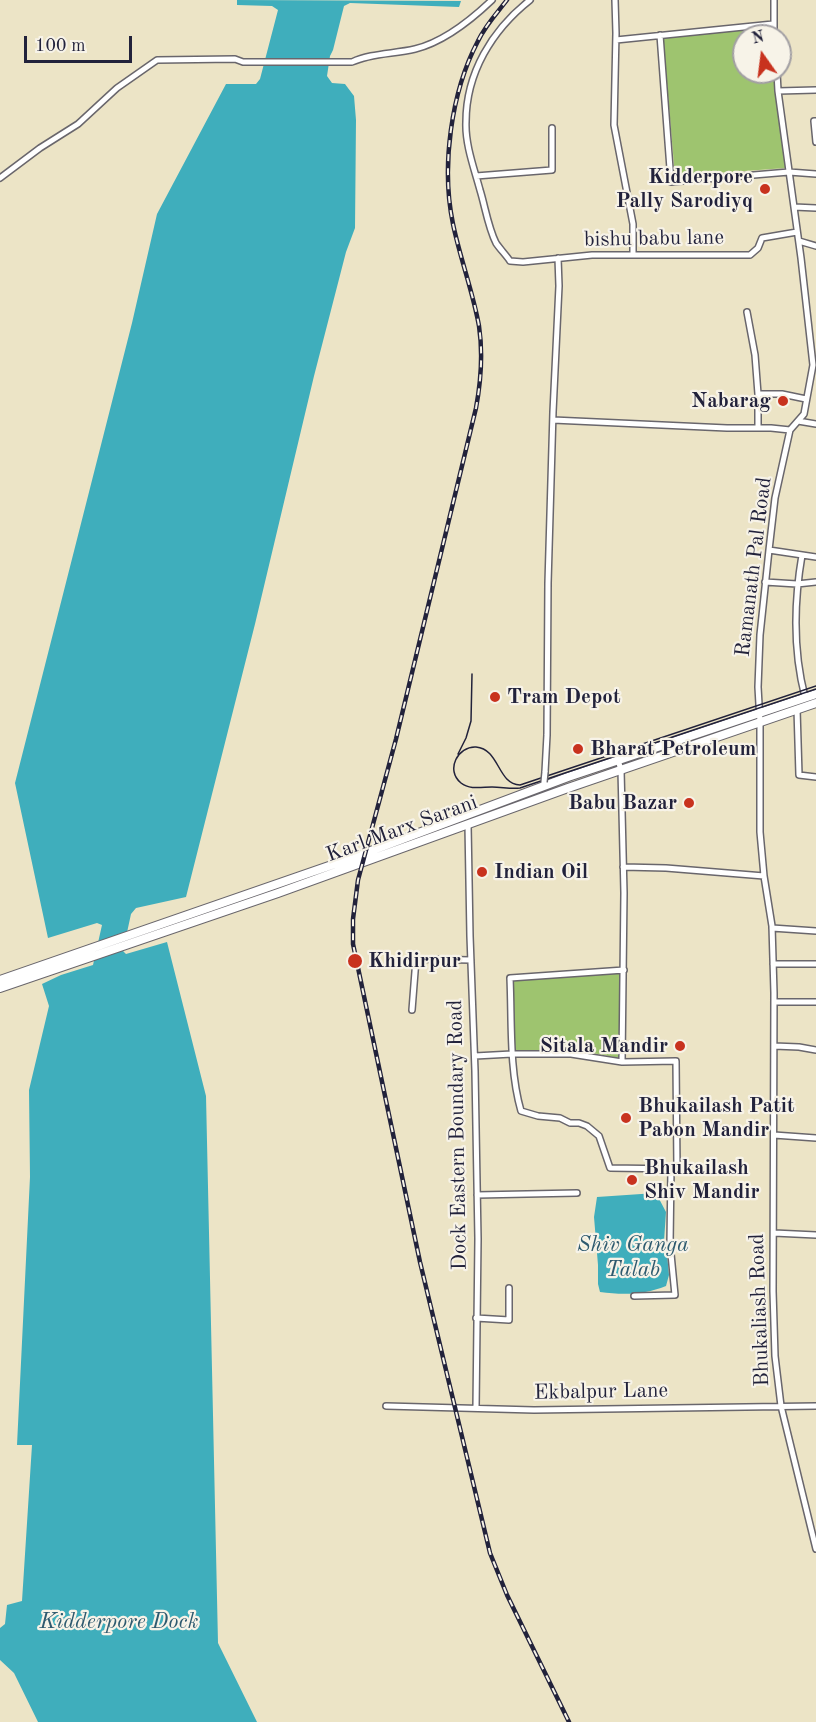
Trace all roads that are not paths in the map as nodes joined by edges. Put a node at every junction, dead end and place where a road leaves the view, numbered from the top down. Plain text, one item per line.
1 (492, 0) edge
2 (530, 0) edge
3 (615, 0) edge
4 (774, 0) edge
5 (774, 24) edge
6 (732, 28) edge
7 (660, 35) junction
8 (616, 40) junction
9 (778, 84) edge
10 (816, 90) edge
11 (778, 91) junction
12 (816, 121) edge
13 (552, 128) dead end
14 (816, 142) edge
15 (789, 172) junction
16 (816, 174) edge
17 (476, 176) junction
18 (0, 178) edge
19 (794, 207) junction
20 (816, 208) edge
21 (797, 231) junction
22 (799, 241) junction
23 (816, 246) edge
24 (633, 255) junction
25 (558, 258) junction
26 (747, 312) dead end
27 (814, 365) edge
28 (758, 394) junction
29 (806, 399) junction
30 (553, 420) junction
31 (798, 420) junction
32 (816, 424) edge
33 (758, 428) junction
34 (790, 430) junction
35 (769, 550) junction
36 (801, 555) junction
37 (816, 557) edge
38 (765, 582) junction
39 (816, 582) edge
40 (797, 584) junction
41 (816, 694) edge
42 (805, 697) junction
43 (816, 703) edge
44 (797, 709) junction
45 (759, 713) junction
46 (760, 722) junction
47 (618, 760) junction
48 (621, 770) junction
49 (816, 777) edge
50 (544, 784) junction
51 (545, 796) junction
52 (468, 825) junction
53 (623, 867) junction
54 (764, 876) junction
55 (772, 928) junction
56 (816, 931) edge
57 (142, 935) junction
58 (74, 959) junction
59 (471, 960) junction
60 (773, 960) junction
61 (816, 964) edge
62 (624, 970) junction
63 (0, 980) edge
64 (0, 988) edge
65 (774, 1002) junction
66 (816, 1002) edge
67 (412, 1010) dead end
68 (774, 1046) junction
69 (816, 1050) edge
70 (513, 1054) junction
71 (475, 1056) junction
72 (622, 1062) junction
73 (774, 1135) junction
74 (816, 1138) edge
75 (671, 1169) junction
76 (577, 1193) dead end
77 (477, 1195) junction
78 (774, 1233) junction
79 (816, 1235) edge
80 (509, 1288) dead end
81 (634, 1296) dead end
82 (476, 1318) junction
83 (387, 1406) dead end
84 (781, 1406) junction
85 (816, 1406) edge
86 (476, 1408) junction
87 (816, 1549) edge

1 - 18 street
2 - 17 street
3 - 8 street
4 - 5 street
6 - 7 street
7 - 8 street
7 - 15 street
8 - 24 street
9 - 11 street
10 - 11 street
11 - 15 street
12 - 14 street
13 - 17 street
15 - 16 street
15 - 19 street
17 - 25 street, bishu babu lane
19 - 20 street
19 - 21 street
21 - 22 street
21 - 24 street, bishu babu lane
22 - 23 street
22 - 27 street
24 - 25 street, bishu babu lane
25 - 30 street
26 - 28 street
27 - 29 street
28 - 29 street
28 - 33 street
29 - 31 street
30 - 33 street
30 - 50 street, bridge
31 - 32 street
31 - 34 street, Ramanath Pal Road
33 - 34 street
34 - 35 street, Ramanath Pal Road
35 - 36 street
35 - 38 street, Ramanath Pal Road
36 - 37 street
36 - 40 street
38 - 40 street
38 - 45 street, Ramanath Pal Road
39 - 40 street
40 - 42 street
41 - 42 main road
42 - 45 main road
43 - 44 main road, Karl Marx Sarani
44 - 46 main road, Karl Marx Sarani
44 - 49 street
45 - 46 street, Ramanath Pal Road
45 - 47 main road
46 - 48 main road, Karl Marx Sarani
46 - 54 street, Ramanath Pal Road
47 - 48 street
47 - 50 main road
48 - 51 main road, Karl Marx Sarani
48 - 53 street
50 - 51 street
50 - 57 main road
51 - 52 main road, Karl Marx Sarani
52 - 57 main road, Karl Marx Sarani
52 - 59 street, Dock Eastern Boundary Road
53 - 54 street
53 - 62 street
54 - 55 street, Bhukaliash Road
55 - 56 street
55 - 60 street, Bhukaliash Road
57 - 58 main road, Karl Marx Sarani
58 - 63 main road
58 - 64 main road, Karl Marx Sarani
59 - 67 street
59 - 71 street, Dock Eastern Boundary Road
60 - 61 street
60 - 65 street, Bhukaliash Road
62 - 70 street
62 - 72 street
65 - 66 street
65 - 68 street, Bhukaliash Road
68 - 69 street
68 - 73 street, Bhukaliash Road
70 - 71 street
70 - 72 street
70 - 75 street
71 - 77 street, Dock Eastern Boundary Road
72 - 75 street
73 - 74 street
73 - 78 street, Bhukaliash Road
75 - 81 street
76 - 77 street
77 - 82 street, Dock Eastern Boundary Road
78 - 79 street
78 - 84 street, Bhukaliash Road
80 - 82 street
82 - 86 street, Dock Eastern Boundary Road
83 - 86 street, Ekbalpur Lane
84 - 85 street, Ekbalpur Lane
84 - 86 street, Ekbalpur Lane
84 - 87 street, Bhukaliash Road

